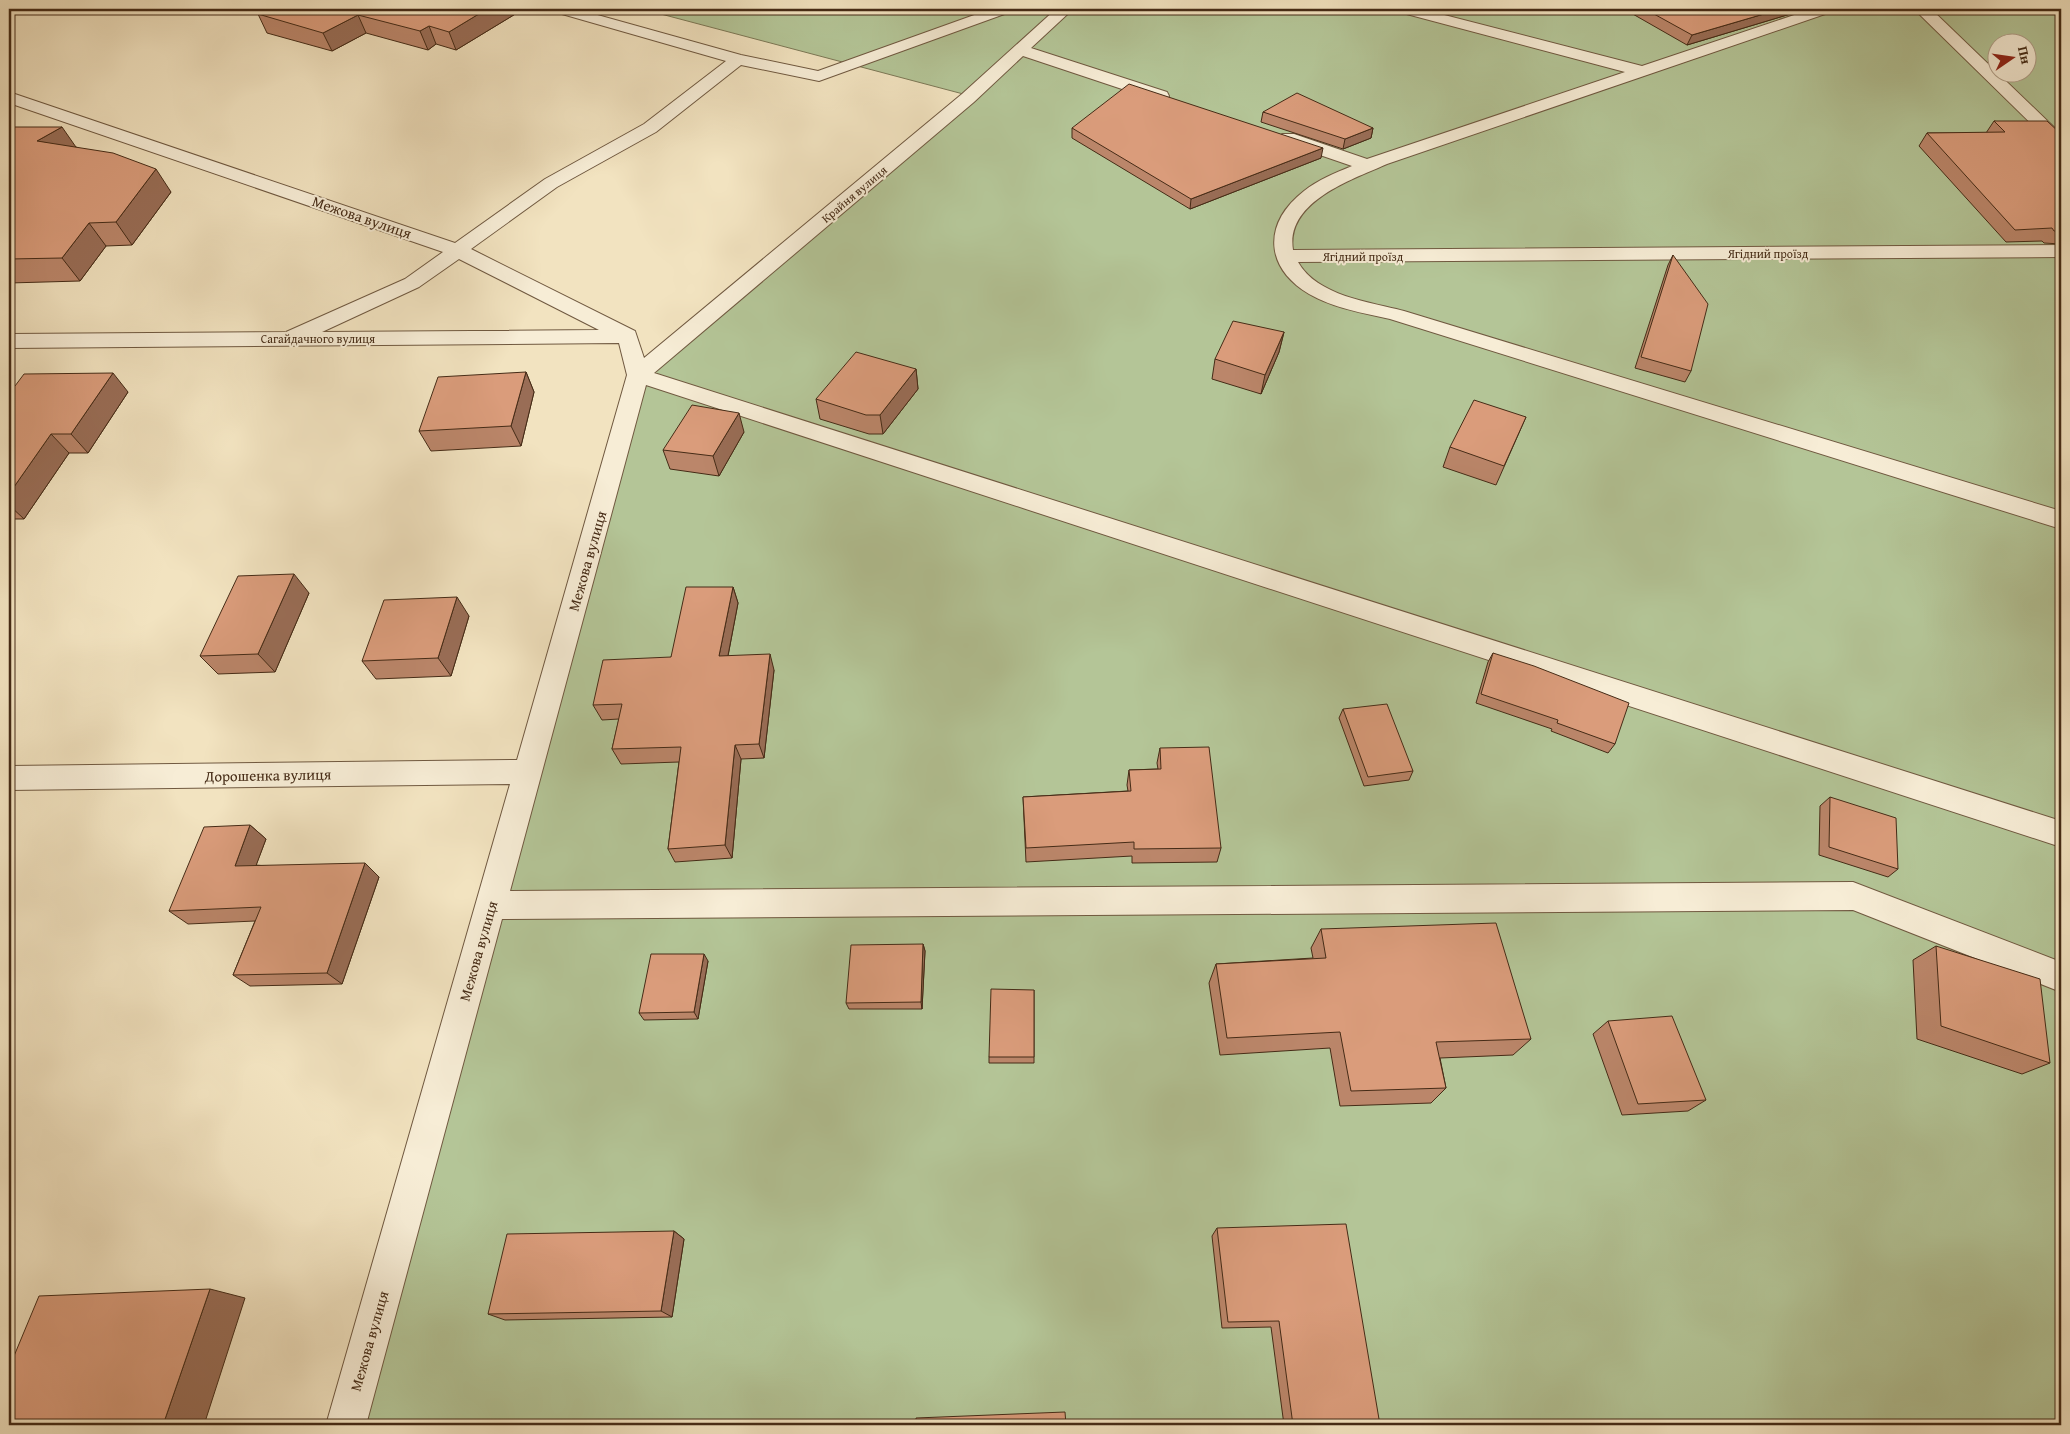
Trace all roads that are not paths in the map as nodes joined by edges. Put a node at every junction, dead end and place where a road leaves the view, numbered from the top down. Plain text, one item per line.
1 (560, 9) edge
2 (1004, 9) edge
3 (1065, 9) edge
4 (1404, 9) edge
5 (1826, 9) edge
6 (1922, 9) edge
7 (1020, 50) junction
8 (738, 59) junction
9 (1642, 72) junction
10 (9, 98) edge
11 (1181, 103) edge
12 (1275, 134) edge
13 (2061, 144) edge
14 (1369, 166) junction
15 (457, 250) junction
16 (2061, 251) edge
17 (1285, 256) junction
18 (628, 336) junction
19 (291, 338) junction
20 (9, 341) edge
21 (638, 375) junction
22 (2061, 520) edge
23 (528, 772) junction
24 (9, 778) edge
25 (2061, 834) edge
26 (491, 906) junction
27 (2061, 976) edge
28 (346, 1425) edge

1 - 8 street
2 - 8 street
3 - 7 street, Крайня вулиця
4 - 9 street
5 - 9 street
6 - 13 street
7 - 11 street
7 - 21 street, Крайня вулиця
8 - 15 street
9 - 14 street
10 - 15 street, Межова вулиця
12 - 14 street
14 - 17 street
15 - 18 street, Межова вулиця
15 - 19 street
16 - 17 street, Ягідний проїзд
17 - 22 street
18 - 19 street, Сагайдачного вулиця
18 - 21 street, Межова вулиця
19 - 20 street, Сагайдачного вулиця
21 - 23 street, Межова вулиця
21 - 25 street
23 - 24 street, Дорошенка вулиця
23 - 26 street, Межова вулиця
26 - 27 street
26 - 28 street, Межова вулиця

